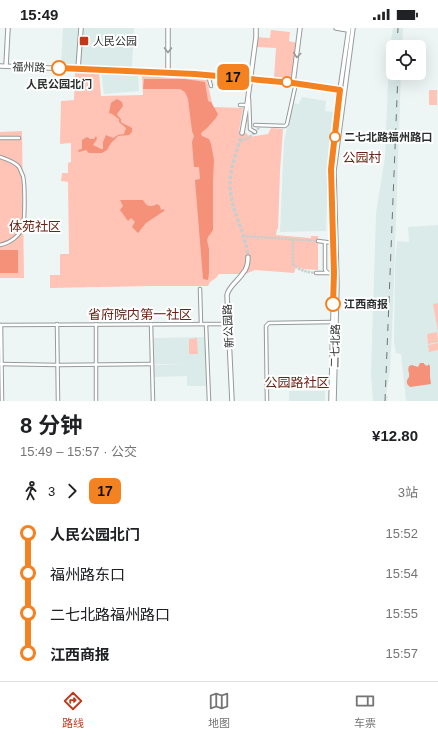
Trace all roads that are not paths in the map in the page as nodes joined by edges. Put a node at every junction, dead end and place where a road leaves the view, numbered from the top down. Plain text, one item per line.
1 (8, 28) edge
2 (81, 28) edge
3 (168, 28) edge
4 (256, 28) edge
5 (300, 28) edge
6 (336, 28) edge
7 (353, 28) edge
8 (348, 29) edge
9 (0, 66) edge
10 (6, 66) junction
11 (78, 69) junction
12 (168, 73) junction
13 (208, 75) junction
14 (250, 78) junction
15 (294, 83) junction
16 (211, 86) dead end
17 (249, 87) junction
18 (340, 90) junction
19 (345, 90) junction
20 (240, 105) dead end
21 (247, 105) junction
22 (255, 125) dead end
23 (255, 132) dead end
24 (242, 133) tunnel mouth
25 (0, 138) edge
26 (19, 138) dead end
27 (0, 157) edge
28 (318, 241) tunnel mouth
29 (325, 242) junction
30 (333, 243) junction
31 (0, 245) edge
32 (248, 257) tunnel mouth
33 (316, 272) tunnel mouth
34 (328, 273) junction
35 (334, 273) junction
36 (200, 289) dead end
37 (333, 322) junction
38 (57, 324) junction
39 (96, 324) junction
40 (151, 324) junction
41 (201, 324) junction
42 (206, 324) junction
43 (228, 324) junction
44 (1, 325) edge
45 (1, 364) edge
46 (95, 364) junction
47 (152, 364) junction
48 (58, 365) junction
49 (2, 401) edge
50 (58, 401) edge
51 (96, 401) edge
52 (153, 401) edge
53 (209, 401) edge
54 (232, 401) edge
55 (267, 401) edge
56 (332, 401) edge

1 - 10 street
2 - 11 street
3 -> 12 street
4 - 14 street
5 -> 15 street
6 - 8 street
7 - 19 street, 二七北路
8 - 18 street, 二七北路
9 - 10 street, 福州路
10 - 11 street, 福州路
11 - 12 street, 福州路
12 - 13 street, 福州路
13 - 14 street, 福州路
13 - 16 street
14 - 15 street, 福州路
14 - 17 street
15 - 18 street, 福州路
15 - 22 street
17 - 21 street
17 - 23 street
18 - 19 street, 福州路
18 - 30 street, 二七北路
19 - 56 street, 二七北路
20 - 21 street
21 - 24 street
25 - 26 street
27 - 31 street
28 - 29 street
29 - 30 street
29 - 34 street
30 - 35 street, 二七北路
32 - 43 street, 新公园路
33 - 34 street
34 - 35 street
35 - 37 street, 二七北路
36 - 41 street
37 - 55 street
37 - 56 street, 二七北路
38 - 39 street
38 - 44 street
38 - 48 street
39 - 40 street
39 - 46 street
40 - 41 street
40 - 47 street
41 - 42 street
42 - 43 street
42 - 53 street
43 - 54 street, 新公园路
44 - 45 street
45 - 48 street
45 - 49 street
46 - 47 street
46 - 48 street
46 - 51 street
47 - 52 street
48 - 50 street

